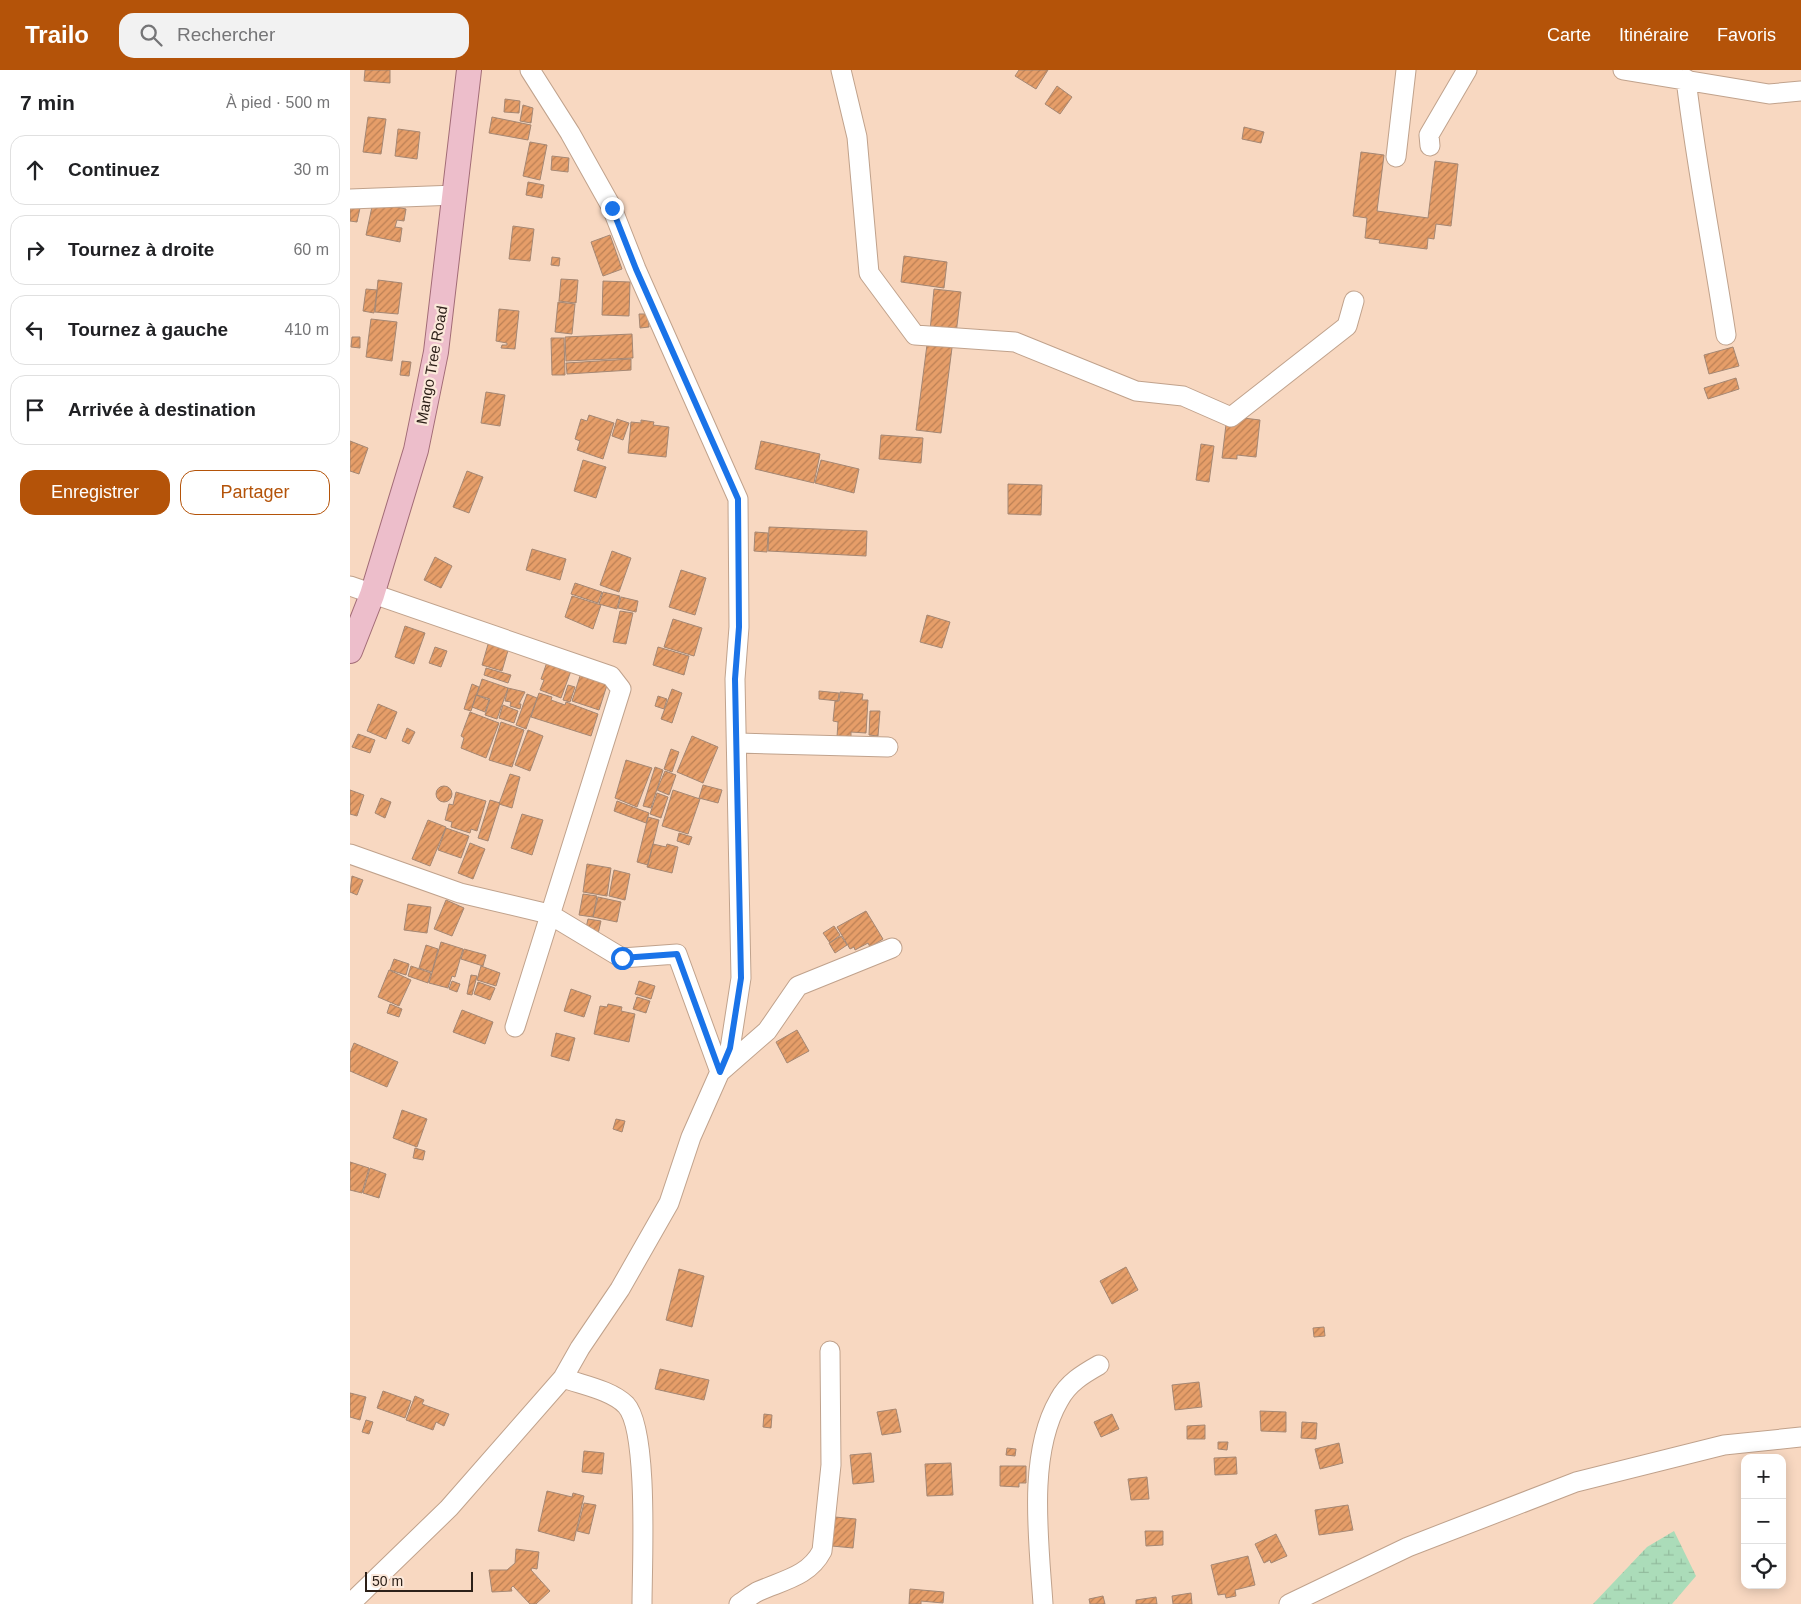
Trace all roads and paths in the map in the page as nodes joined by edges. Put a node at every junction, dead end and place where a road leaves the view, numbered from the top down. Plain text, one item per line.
1 (469, 70) edge
2 (530, 70) edge
3 (841, 70) edge
4 (1406, 70) edge
5 (1467, 70) edge
6 (1623, 70) edge
7 (1686, 79) junction
8 (1801, 91) edge
9 (1430, 146) dead end
10 (1396, 158) dead end
11 (456, 195) junction
12 (350, 199) edge
13 (1354, 301) dead end
14 (1726, 335) dead end
15 (350, 586) edge
16 (372, 594) junction
17 (350, 651) edge
18 (738, 743) junction
19 (888, 747) dead end
20 (350, 854) edge
21 (549, 914) junction
22 (892, 948) dead end
23 (515, 1027) dead end
24 (720, 1072) junction
25 (830, 1351) dead end
26 (1099, 1365) dead end
27 (563, 1378) junction
28 (1801, 1437) edge
29 (350, 1604) edge
30 (642, 1604) edge
31 (739, 1604) edge
32 (1043, 1604) edge
33 (1289, 1604) edge

1 - 11 main road, Mango Tree Road
2 - 18 street
3 - 13 street
4 - 10 street
5 - 9 street
6 - 7 street
7 - 8 street
7 - 14 street
11 - 12 street
11 - 16 main road, Mango Tree Road
15 - 16 street
16 - 17 main road, Mango Tree Road
16 - 21 street
18 - 19 street
18 - 24 street
20 - 21 street
21 - 23 street
21 - 24 street
22 - 24 street
24 - 27 street
25 - 31 street
26 - 32 street
27 - 29 street
27 - 30 street
28 - 33 street

